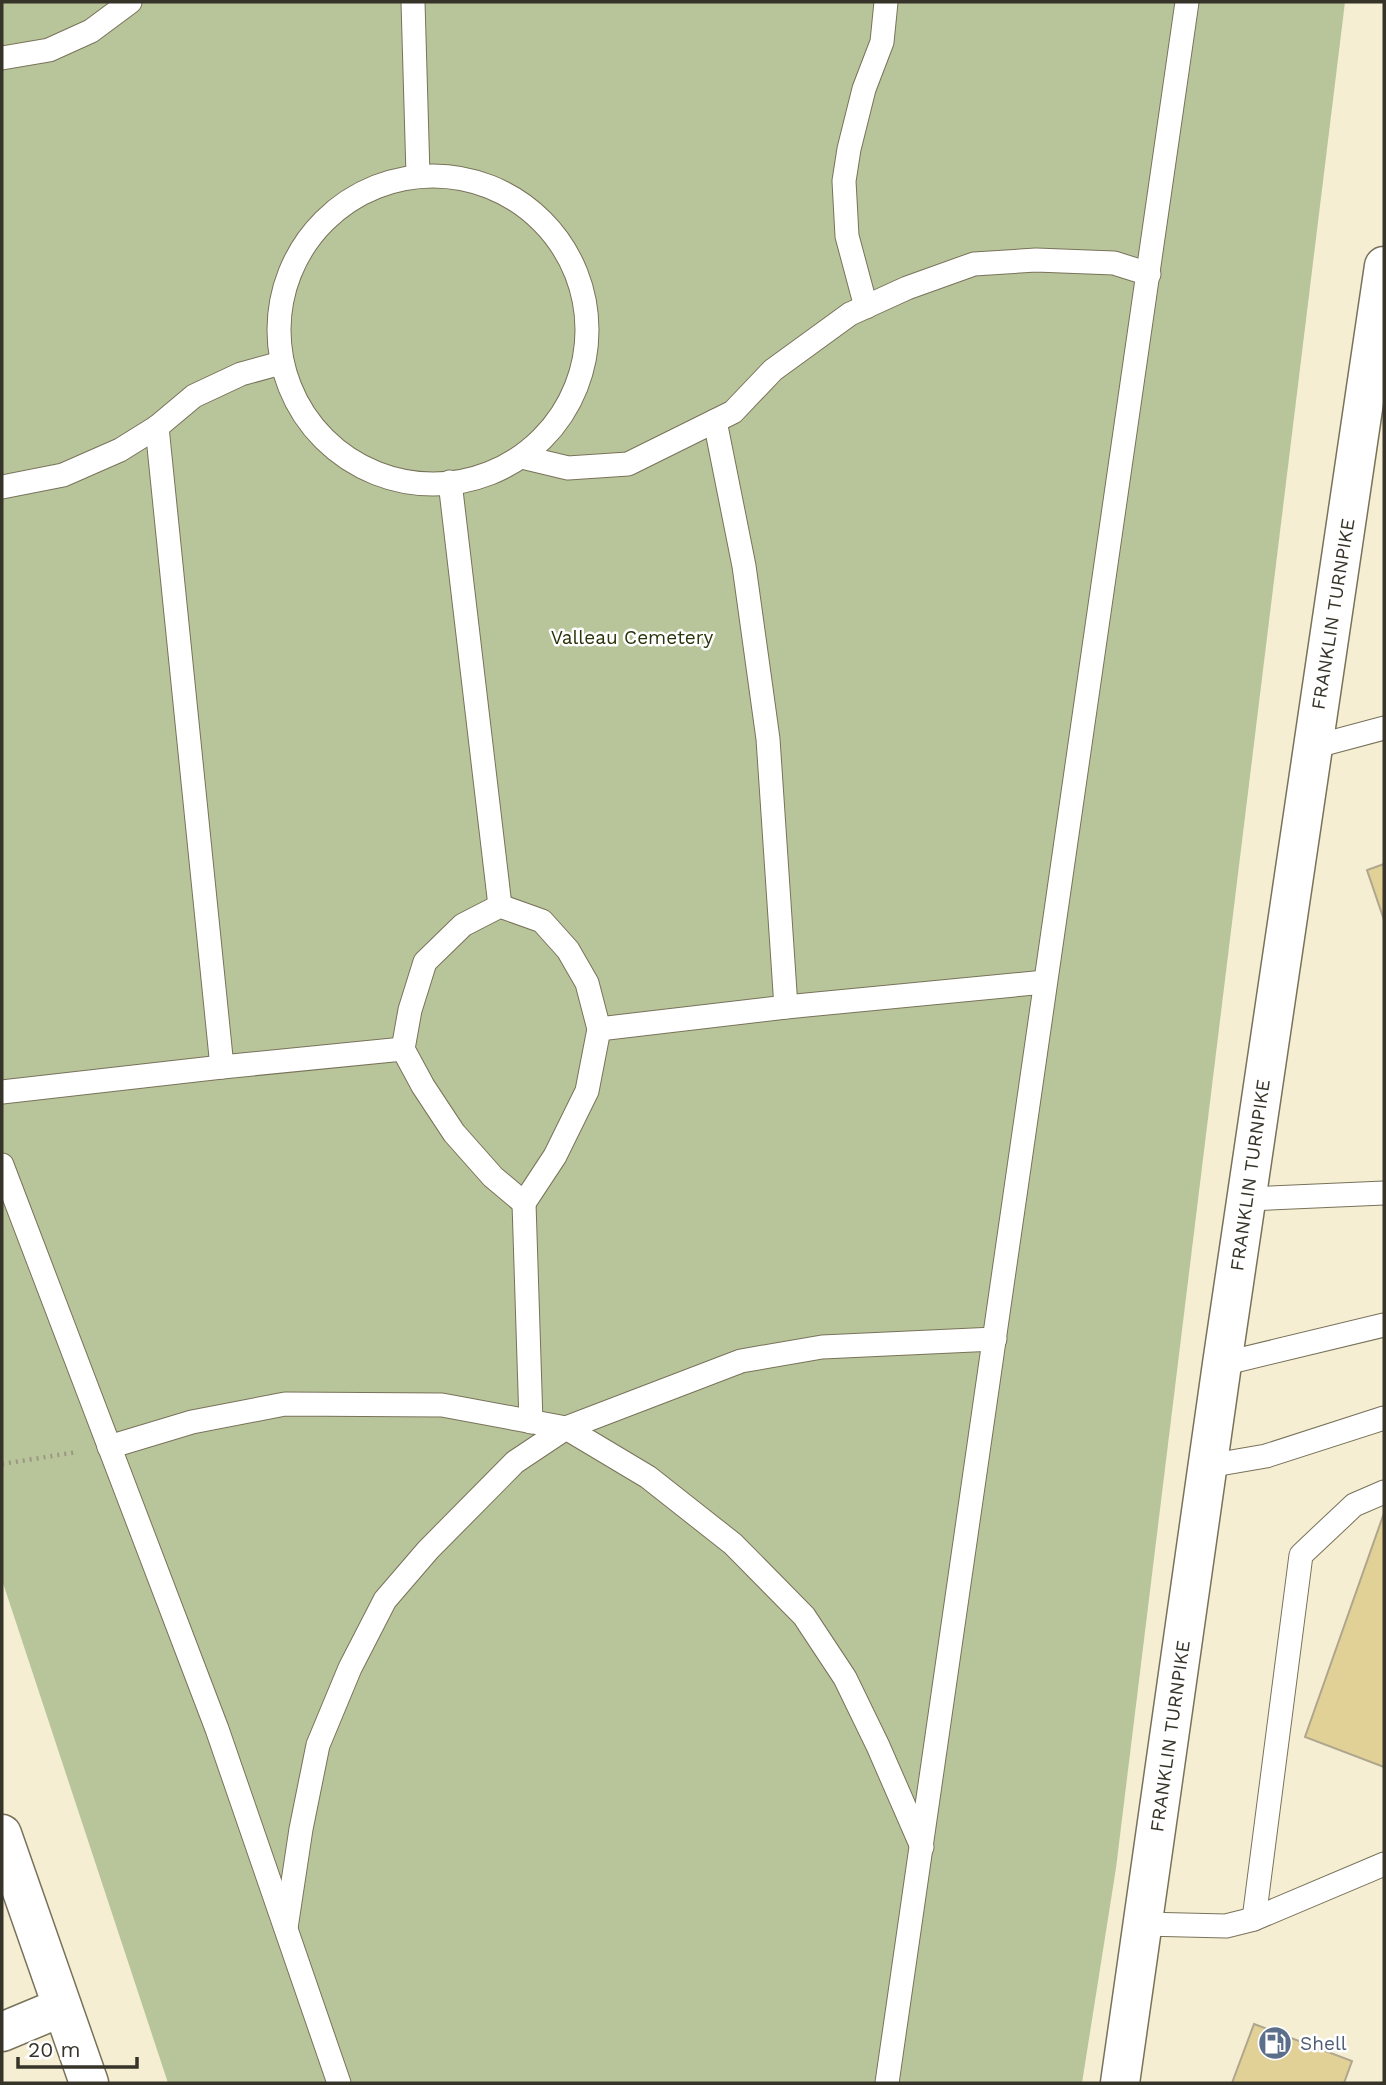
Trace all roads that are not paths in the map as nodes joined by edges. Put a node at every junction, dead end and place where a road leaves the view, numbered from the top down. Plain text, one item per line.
1 (130, 2) edge
2 (414, 2) edge
3 (886, 2) edge
4 (1187, 2) edge
5 (2, 58) edge
6 (418, 175) junction
7 (1384, 267) edge
8 (1149, 274) junction
9 (866, 307) junction
10 (281, 363) junction
11 (1374, 415) edge
12 (715, 421) junction
13 (156, 427) junction
14 (522, 457) junction
15 (450, 482) junction
16 (2, 487) edge
17 (1384, 728) edge
18 (1313, 747) junction
19 (500, 906) junction
20 (1045, 982) junction
21 (786, 1007) junction
22 (598, 1029) junction
23 (403, 1049) junction
24 (222, 1067) junction
25 (2, 1092) edge
26 (2, 1165) edge
27 (1384, 1193) edge
28 (1247, 1199) junction
29 (524, 1203) junction
30 (1384, 1325) edge
31 (995, 1339) junction
32 (1222, 1364) junction
33 (1384, 1418) edge
34 (531, 1422) junction
35 (566, 1428) junction
36 (109, 1447) junction
37 (1208, 1466) junction
38 (1384, 1492) edge
39 (2, 1834) edge
40 (922, 1847) junction
41 (1384, 1864) edge
42 (1254, 1919) junction
43 (1143, 1924) junction
44 (286, 1928) junction
45 (61, 2007) junction
46 (2, 2032) edge
47 (89, 2083) edge
48 (340, 2083) edge
49 (887, 2083) edge
50 (1120, 2083) edge

1 - 5 lane
2 - 6 lane
3 - 9 lane
4 - 8 lane
6 - 10 lane
6 - 14 lane
7 - 11 street, FRANKLIN TURNPIKE
8 - 9 lane
8 - 20 lane
9 - 12 lane
10 - 13 lane
10 - 15 lane
11 - 18 street, FRANKLIN TURNPIKE
12 - 14 lane
12 - 21 lane
13 - 16 lane
13 - 24 lane
14 - 15 lane
15 - 19 lane
17 - 18 lane
18 - 28 street, FRANKLIN TURNPIKE
19 - 22 lane
19 - 23 lane
20 - 21 lane
20 - 31 lane
21 - 22 lane
22 - 29 lane
23 - 24 lane
23 - 29 lane
24 - 25 lane
26 - 36 lane
27 - 28 lane
28 - 32 street, FRANKLIN TURNPIKE
29 - 34 lane
30 - 32 lane
31 - 35 lane
31 - 40 lane
32 - 37 street, FRANKLIN TURNPIKE
33 - 37 lane
34 - 35 lane
34 - 36 lane
35 - 40 lane
35 - 44 lane
36 - 44 lane
37 - 43 street, FRANKLIN TURNPIKE
38 - 42 lane
39 - 45 street
40 - 49 lane
41 - 42 lane
42 - 43 lane
43 - 50 street, FRANKLIN TURNPIKE
44 - 48 lane
45 - 46 street
45 - 47 street

